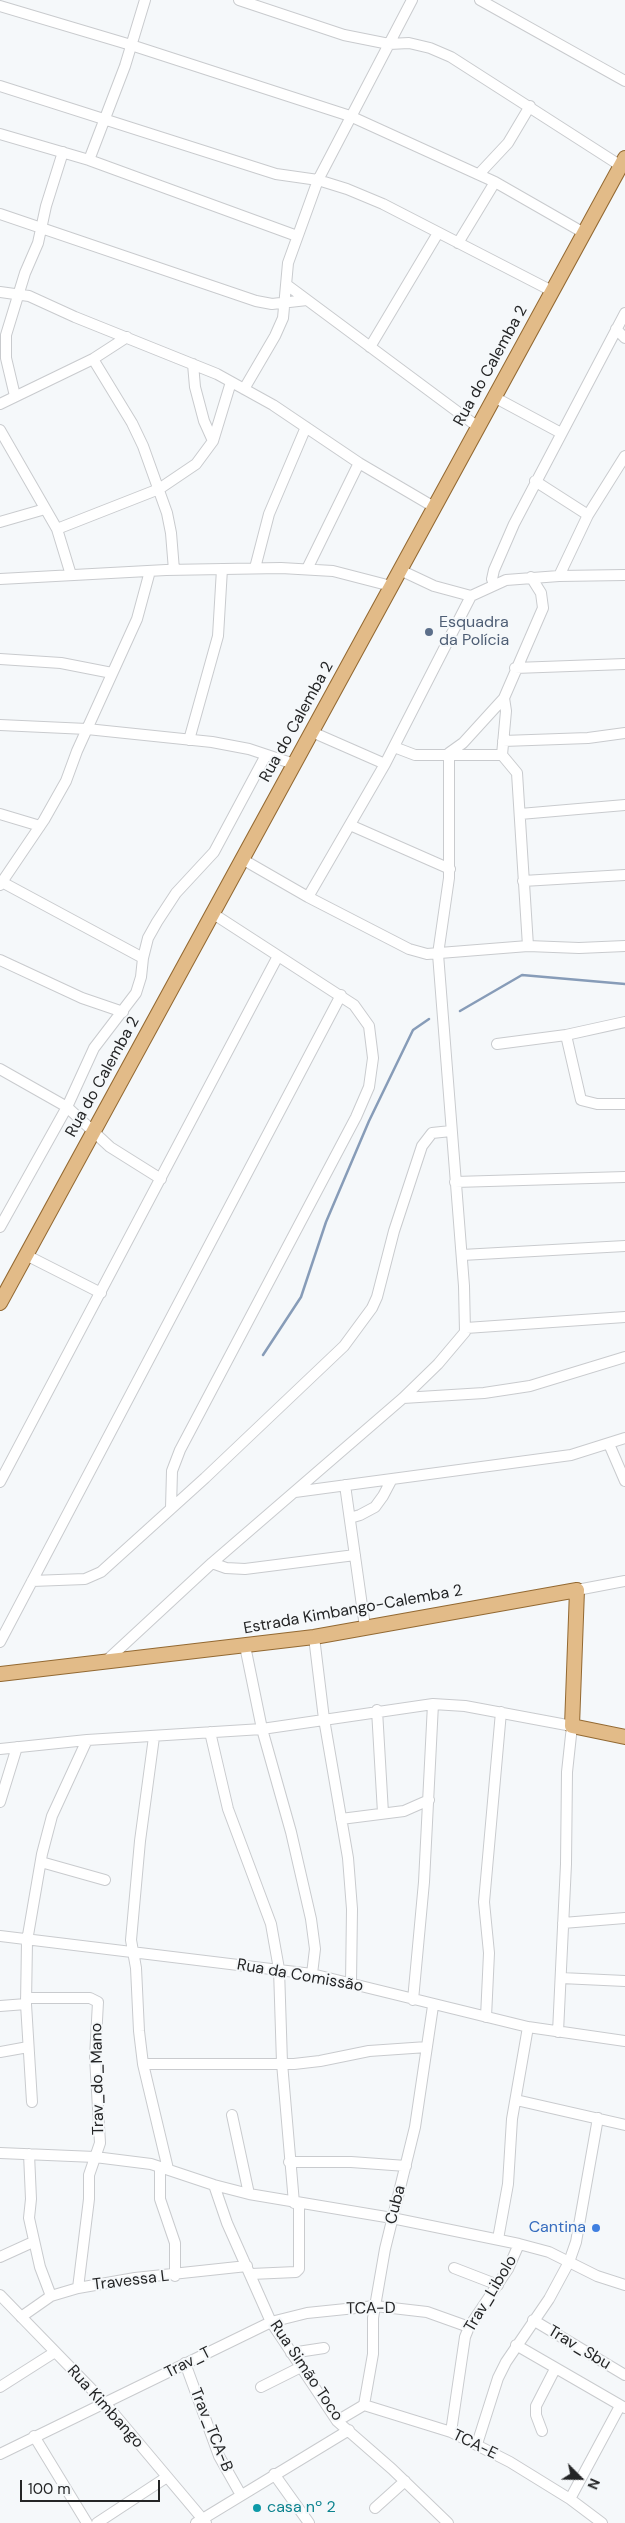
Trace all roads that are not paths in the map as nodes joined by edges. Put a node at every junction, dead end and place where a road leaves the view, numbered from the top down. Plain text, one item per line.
1 (144, 0) edge
2 (239, 0) edge
3 (412, 0) edge
4 (480, 0) edge
5 (0, 6) edge
6 (389, 44) junction
7 (131, 45) junction
8 (625, 81) edge
9 (0, 86) edge
10 (530, 106) junction
11 (350, 116) junction
12 (104, 119) junction
13 (0, 134) edge
14 (63, 152) junction
15 (88, 160) junction
16 (623, 162) edge
17 (479, 174) junction
18 (318, 180) junction
19 (495, 182) junction
20 (0, 214) edge
21 (40, 228) junction
22 (438, 233) junction
23 (584, 233) junction
24 (297, 236) junction
25 (458, 243) junction
26 (287, 286) junction
27 (552, 291) junction
28 (0, 292) edge
29 (18, 293) junction
30 (307, 300) junction
31 (286, 303) junction
32 (625, 313) edge
33 (620, 325) edge
34 (3, 337) edge
35 (127, 337) junction
36 (625, 338) edge
37 (370, 347) junction
38 (93, 359) junction
39 (193, 364) junction
40 (231, 382) junction
41 (244, 388) junction
42 (15, 396) junction
43 (494, 398) junction
44 (0, 404) edge
45 (306, 427) junction
46 (478, 427) junction
47 (0, 430) edge
48 (561, 433) junction
49 (213, 441) junction
50 (625, 456) edge
51 (358, 463) junction
52 (536, 481) junction
53 (159, 489) junction
54 (434, 507) junction
55 (45, 509) junction
56 (588, 516) junction
57 (0, 522) edge
58 (57, 529) junction
59 (256, 568) junction
60 (222, 569) junction
61 (307, 569) junction
62 (174, 570) junction
63 (400, 570) junction
64 (150, 571) junction
65 (625, 574) edge
66 (71, 575) junction
67 (559, 576) junction
68 (530, 577) junction
69 (0, 579) edge
70 (494, 585) junction
71 (391, 586) junction
72 (471, 596) junction
73 (0, 659) edge
74 (625, 664) edge
75 (515, 668) junction
76 (112, 673) junction
77 (504, 698) junction
78 (0, 725) edge
79 (87, 729) junction
80 (312, 732) junction
81 (625, 733) edge
82 (189, 740) junction
83 (504, 740) junction
84 (394, 747) junction
85 (449, 753) junction
86 (266, 755) junction
87 (502, 755) junction
88 (294, 764) junction
89 (385, 764) junction
90 (625, 805) edge
91 (0, 814) edge
92 (520, 814) junction
93 (350, 825) junction
94 (40, 826) junction
95 (242, 859) junction
96 (450, 869) junction
97 (625, 875) edge
98 (523, 881) junction
99 (1, 883) edge
100 (308, 897) junction
101 (212, 914) junction
102 (528, 946) junction
103 (625, 946) edge
104 (438, 954) junction
105 (278, 956) junction
106 (143, 958) junction
107 (0, 960) edge
108 (341, 995) junction
109 (123, 1012) junction
110 (625, 1022) edge
111 (566, 1035) junction
112 (497, 1044) dead end
113 (0, 1069) edge
114 (625, 1104) edge
115 (66, 1107) junction
116 (94, 1130) junction
117 (451, 1131) junction
118 (625, 1177) edge
119 (162, 1179) junction
120 (455, 1182) junction
121 (0, 1227) edge
122 (625, 1246) edge
123 (26, 1255) junction
124 (462, 1256) junction
125 (101, 1293) junction
126 (0, 1303) edge
127 (625, 1318) edge
128 (466, 1328) junction
129 (625, 1357) edge
130 (403, 1398) junction
131 (625, 1438) edge
132 (609, 1444) junction
133 (392, 1479) junction
134 (625, 1481) edge
135 (0, 1482) edge
136 (345, 1485) junction
137 (294, 1492) junction
138 (171, 1508) junction
139 (350, 1518) junction
140 (356, 1555) junction
141 (212, 1563) junction
142 (32, 1581) junction
143 (625, 1581) edge
144 (577, 1590) junction
145 (365, 1627) junction
146 (314, 1636) junction
147 (0, 1642) edge
148 (245, 1646) junction
149 (104, 1663) junction
150 (0, 1674) edge
151 (433, 1704) junction
152 (377, 1710) junction
153 (501, 1712) junction
154 (324, 1719) junction
155 (572, 1726) junction
156 (262, 1729) junction
157 (210, 1732) junction
158 (154, 1737) junction
159 (625, 1737) edge
160 (87, 1740) junction
161 (17, 1747) junction
162 (0, 1749) edge
163 (430, 1800) junction
164 (0, 1802) edge
165 (383, 1813) junction
166 (341, 1819) junction
167 (41, 1862) junction
168 (105, 1880) dead end
169 (625, 1918) edge
170 (563, 1923) junction
171 (0, 1936) edge
172 (28, 1941) junction
173 (133, 1951) junction
174 (279, 1969) junction
175 (312, 1974) junction
176 (561, 1978) junction
177 (625, 1981) edge
178 (351, 1983) junction
179 (413, 2000) junction
180 (26, 2001) junction
181 (0, 2006) edge
182 (434, 2006) junction
183 (486, 2017) junction
184 (528, 2027) junction
185 (558, 2032) junction
186 (625, 2041) edge
187 (427, 2047) junction
188 (28, 2048) junction
189 (0, 2052) edge
190 (282, 2063) junction
191 (143, 2064) junction
192 (516, 2100) junction
193 (32, 2102) dead end
194 (232, 2115) dead end
195 (598, 2118) junction
196 (625, 2125) edge
197 (0, 2153) edge
198 (28, 2154) junction
199 (95, 2157) junction
200 (289, 2162) junction
201 (406, 2166) junction
202 (164, 2168) junction
203 (214, 2185) junction
204 (249, 2194) junction
205 (297, 2203) junction
206 (392, 2218) junction
207 (498, 2240) junction
208 (33, 2242) junction
209 (519, 2244) junction
210 (0, 2257) edge
211 (569, 2262) junction
212 (454, 2268) dead end
213 (249, 2270) junction
214 (175, 2276) junction
215 (498, 2285) junction
216 (625, 2285) edge
217 (78, 2288) junction
218 (0, 2295) edge
219 (51, 2296) junction
220 (375, 2306) junction
221 (21, 2317) junction
222 (533, 2320) junction
223 (271, 2322) junction
224 (469, 2327) junction
225 (516, 2345) junction
226 (324, 2348) dead end
227 (55, 2352) junction
228 (292, 2353) junction
229 (185, 2363) junction
230 (301, 2367) junction
231 (555, 2369) junction
232 (625, 2375) edge
233 (0, 2387) edge
234 (261, 2387) dead end
235 (104, 2403) junction
236 (364, 2405) junction
237 (623, 2407) edge
238 (337, 2421) junction
239 (349, 2430) junction
240 (542, 2430) dead end
241 (451, 2432) junction
242 (34, 2436) junction
243 (477, 2444) junction
244 (0, 2454) edge
245 (274, 2474) junction
246 (167, 2477) junction
247 (405, 2481) junction
248 (241, 2495) junction
249 (570, 2499) junction
250 (375, 2508) dead end
251 (201, 2522) edge
252 (87, 2523) edge
253 (97, 2523) edge
254 (309, 2523) edge
255 (448, 2523) edge
256 (602, 2523) edge

1 - 7 street
2 - 6 street
3 - 6 street
4 - 8 street
5 - 7 street
6 - 10 street
6 - 11 street
7 - 11 street
7 - 12 street
9 - 12 street
10 - 16 street
10 - 17 street
11 - 17 street
11 - 18 street
12 - 15 street
12 - 18 street
13 - 14 street
14 - 15 street
14 - 21 street
15 - 24 street
16 - 23 main road, Rua do Calemba 2
17 - 19 street
18 - 22 street
18 - 24 street
19 - 23 street
19 - 25 street
20 - 21 street
21 - 29 street
21 - 31 street
22 - 25 street
22 - 37 street
23 - 27 main road, Rua do Calemba 2
24 - 26 street
25 - 27 street
26 - 30 street
26 - 31 street
27 - 43 main road, Rua do Calemba 2
28 - 29 street
29 - 34 street
29 - 35 street
30 - 31 street
30 - 37 street
31 - 41 street
32 - 33 street
33 - 36 street
33 - 48 street
34 - 42 street
35 - 38 street
35 - 39 street
37 - 46 street
38 - 42 street
38 - 53 street
39 - 40 street
39 - 49 street
40 - 41 street
40 - 49 street
41 - 45 street
42 - 44 street
43 - 46 main road, Rua do Calemba 2
43 - 48 street
45 - 51 street
45 - 59 street
46 - 54 main road, Rua do Calemba 2
47 - 55 street
48 - 52 street
49 - 53 street
50 - 56 street
51 - 54 street
51 - 61 street
52 - 56 street
52 - 70 street
53 - 58 street
53 - 62 street
54 - 63 main road, Rua do Calemba 2
55 - 57 street
55 - 58 street
56 - 67 street
58 - 66 street
59 - 60 street
59 - 61 street
60 - 62 street
60 - 82 street
61 - 71 street
62 - 64 street
63 - 71 main road, Rua do Calemba 2
63 - 72 street
64 - 66 street
64 - 76 street
65 - 67 street
66 - 69 street
67 - 68 street
68 - 70 street
68 - 75 street
70 - 72 street
71 - 80 main road, Rua do Calemba 2
72 - 84 street
73 - 76 street
74 - 75 street
75 - 77 street
76 - 79 street
77 - 83 street
77 - 85 street
78 - 79 street
79 - 82 street
79 - 94 street
80 - 88 main road, Rua do Calemba 2
80 - 89 street
81 - 83 street
82 - 86 street
83 - 87 street
84 - 85 street
84 - 89 street
85 - 87 street
85 - 96 street
86 - 88 street
86 - 106 street
87 - 92 street
88 - 95 main road, Rua do Calemba 2
89 - 93 street
90 - 92 street
91 - 94 street
92 - 98 street
93 - 96 street
93 - 100 street
94 - 99 street
95 - 100 street
95 - 101 main road, Rua do Calemba 2
96 - 104 street
97 - 98 street
98 - 102 street
99 - 106 street
100 - 104 street
101 - 105 street
101 - 116 main road, Rua do Calemba 2
102 - 103 street
102 - 104 street
104 - 117 street
105 - 108 street
105 - 119 street
106 - 109 street
107 - 109 street
108 - 138 street
108 - 142 street
109 - 115 street
110 - 111 street
111 - 112 street
111 - 114 street
113 - 115 street
115 - 116 street
115 - 121 street
116 - 119 street
116 - 123 main road, Rua do Calemba 2
117 - 120 street
117 - 138 street
118 - 120 street
119 - 125 street
120 - 124 street
122 - 124 street
123 - 125 street
123 - 126 main road, Rua do Calemba 2
124 - 128 street
125 - 135 street
127 - 128 street
128 - 130 street
129 - 130 street
130 - 137 street
131 - 132 street
132 - 133 street
132 - 134 street
133 - 136 street
133 - 139 street
136 - 137 street
136 - 139 street
137 - 141 street
138 - 142 street
139 - 140 street
140 - 141 street
140 - 145 street
141 - 149 street
142 - 147 street
143 - 144 street
144 - 145 main road, Estrada Kimbango-Calemba 2
144 - 155 main road
145 - 146 main road, Estrada Kimbango-Calemba 2
146 - 148 main road, Estrada Kimbango-Calemba 2
146 - 154 street
148 - 149 main road, Estrada Kimbango-Calemba 2
148 - 156 street
149 - 150 main road, Estrada Kimbango-Calemba 2
151 - 152 street
151 - 153 street
151 - 163 street
152 - 154 street
152 - 165 street
153 - 155 street
153 - 183 street
154 - 156 street
154 - 166 street
155 - 159 main road
155 - 170 street
156 - 157 street
156 - 175 street
157 - 158 street
157 - 174 street
158 - 160 street
158 - 173 street
160 - 161 street
160 - 167 street
161 - 162 street
161 - 164 street
163 - 165 street
163 - 179 street
165 - 166 street
166 - 178 street
167 - 168 street
167 - 172 street
169 - 170 street
170 - 176 street
171 - 172 street, Rua da Comissão
172 - 173 street, Rua da Comissão
172 - 180 street
173 - 174 street, Rua da Comissão
173 - 191 street
174 - 175 street, Rua da Comissão
174 - 190 street
175 - 178 street, Rua da Comissão
176 - 177 street
176 - 185 street
178 - 179 street, Rua da Comissão
179 - 182 street, Rua da Comissão
180 - 181 street
180 - 188 street
180 - 199 street, Trav_do_Mano
182 - 183 street, Rua da Comissão
182 - 187 street, Cuba
183 - 184 street, Rua da Comissão
184 - 185 street, Rua da Comissão
184 - 192 street
185 - 186 street, Rua da Comissão
187 - 190 street
187 - 201 street, Cuba
188 - 189 street
188 - 193 street
190 - 191 street
190 - 200 street
191 - 202 street
192 - 195 street
192 - 207 street
194 - 204 street
195 - 196 street
195 - 211 street
197 - 198 street
198 - 199 street
198 - 208 street
199 - 202 street
199 - 217 street, Trav_do_Mano
200 - 201 street
200 - 205 street
201 - 206 street, Cuba
202 - 203 street
202 - 214 street
203 - 204 street
203 - 213 street, Rua Simão Toco
204 - 205 street
205 - 206 street
205 - 213 street, Travessa L
206 - 207 street
206 - 220 street, Cuba
207 - 209 street
208 - 210 street
208 - 219 street
209 - 211 street
209 - 215 street, Trav_Libolo
211 - 216 street
211 - 222 street
212 - 215 street
213 - 214 street, Travessa L
213 - 223 street, Rua Simão Toco
214 - 217 street, Travessa L
215 - 224 street, Trav_Libolo
217 - 219 street, Travessa L
218 - 221 street, Rua Kimbango
219 - 221 street, Travessa L
220 - 223 street, TCA-D
220 - 224 street, TCA-D
220 - 236 street, Cuba
221 - 227 street, Rua Kimbango
222 - 225 street
222 - 232 street, Trav_Sbu
223 - 228 street, Rua Simão Toco
223 - 229 street, Trav_T
224 - 241 street, Trav_Libolo
225 - 231 street
225 - 243 street
226 - 228 street
227 - 233 street
227 - 235 street, Rua Kimbango
228 - 230 street, Rua Simão Toco
229 - 235 street, Trav_T
229 - 248 street, Trav_TCA-B
230 - 234 street
230 - 238 street, Rua Simão Toco
231 - 237 street
231 - 240 street
235 - 242 street, Trav_T
235 - 246 street, Rua Kimbango
236 - 238 street
236 - 241 street, TCA-E
237 - 249 street
238 - 239 street, Rua Simão Toco
239 - 245 street
239 - 247 street, Rua Simão Toco
241 - 243 street, TCA-E
242 - 244 street, Trav_T
242 - 252 street
243 - 249 street, TCA-E
245 - 248 street
245 - 254 street
246 - 251 street, Rua Kimbango
246 - 253 street
247 - 250 street
247 - 255 street, Rua Simão Toco
248 - 251 street
249 - 256 street, TCA-E

